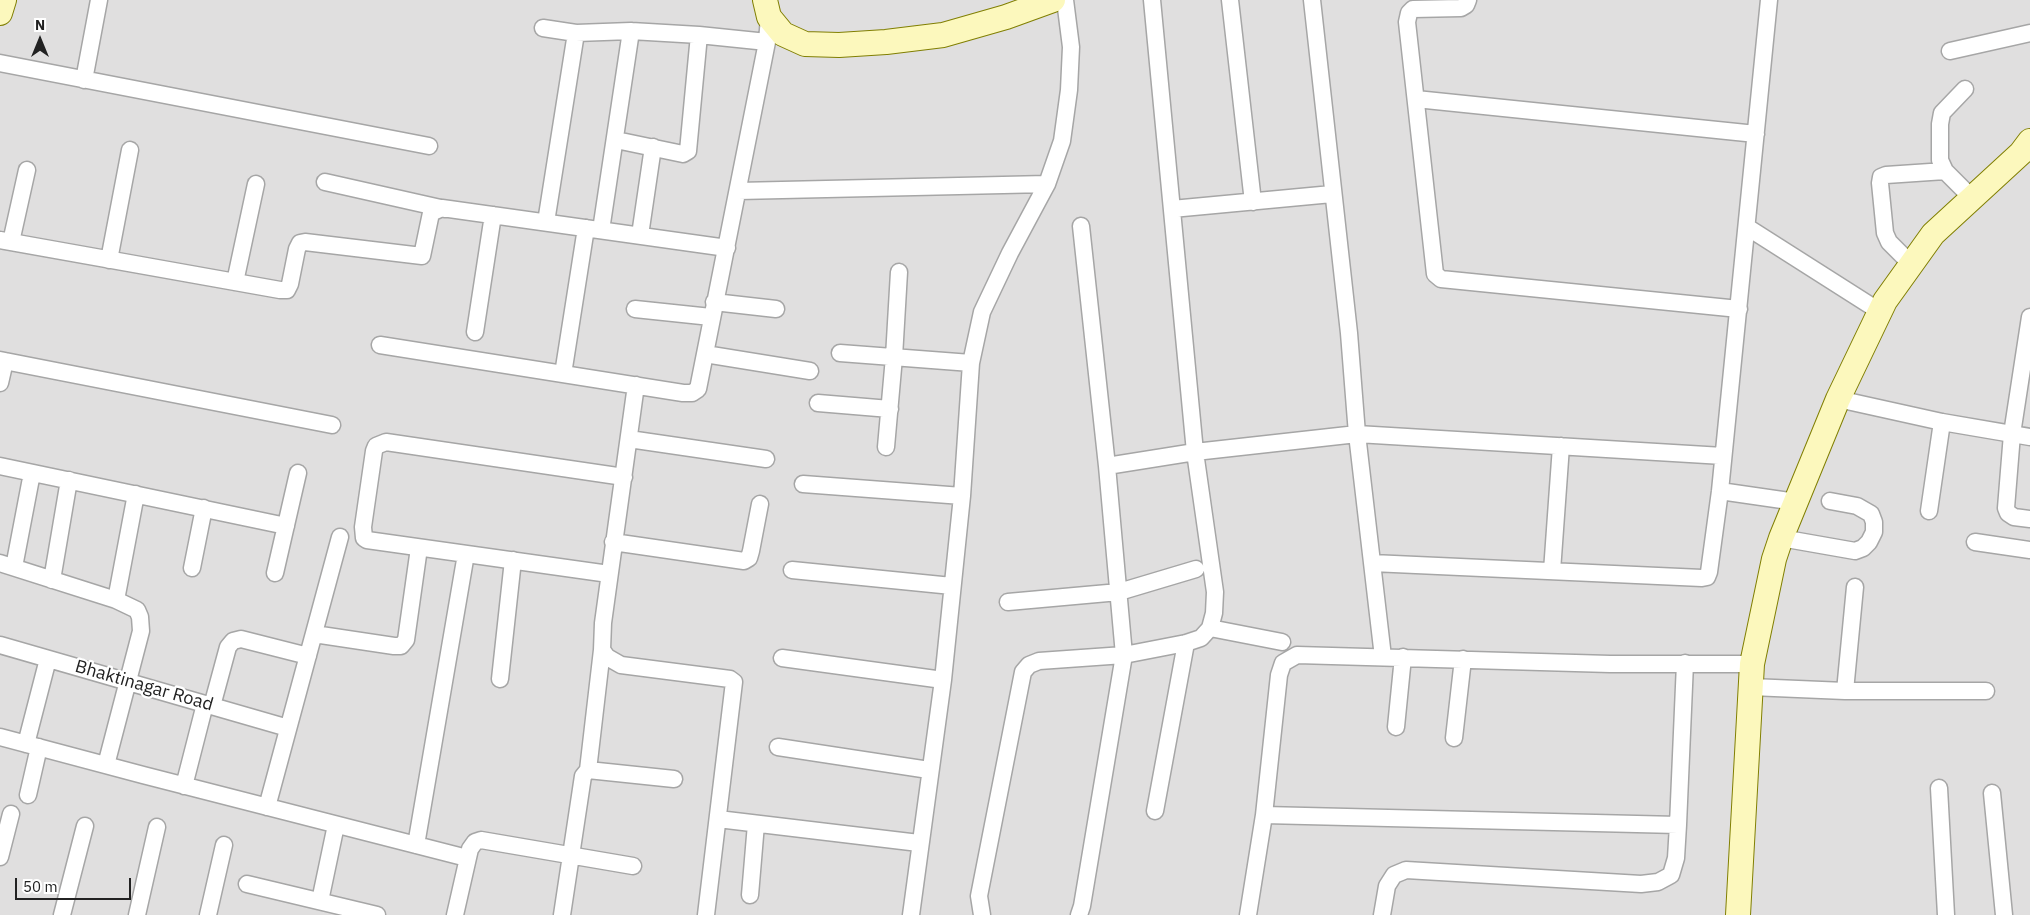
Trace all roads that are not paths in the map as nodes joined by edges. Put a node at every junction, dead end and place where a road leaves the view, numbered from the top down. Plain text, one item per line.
1 (99, 0) edge
2 (1053, 0) edge
3 (1064, 0) edge
4 (1152, 0) edge
5 (1230, 0) edge
6 (1312, 0) edge
7 (1468, 0) edge
8 (1769, 0) edge
9 (770, 6) edge
10 (543, 28) dead end
11 (631, 31) junction
12 (576, 33) junction
13 (2030, 33) edge
14 (699, 35) junction
15 (767, 42) junction
16 (1950, 51) dead end
17 (0, 63) edge
18 (84, 80) junction
19 (1965, 89) dead end
20 (1416, 99) junction
21 (1756, 134) junction
22 (616, 140) junction
23 (2030, 141) edge
24 (429, 146) dead end
25 (653, 147) junction
26 (130, 150) dead end
27 (27, 170) dead end
28 (1945, 171) junction
29 (325, 182) dead end
30 (256, 184) dead end
31 (1047, 184) junction
32 (738, 191) junction
33 (1332, 194) junction
34 (1972, 198) junction
35 (1252, 202) junction
36 (447, 209) junction
37 (1172, 209) junction
38 (493, 215) junction
39 (546, 222) junction
40 (1081, 226) dead end
41 (1747, 227) junction
42 (594, 229) junction
43 (640, 235) junction
44 (6, 241) edge
45 (727, 248) junction
46 (109, 260) junction
47 (1911, 264) junction
48 (899, 272) dead end
49 (235, 282) junction
50 (635, 309) dead end
51 (776, 309) dead end
52 (1738, 309) junction
53 (713, 310) junction
54 (1880, 311) junction
55 (2030, 316) edge
56 (475, 332) dead end
57 (380, 345) dead end
58 (840, 353) dead end
59 (705, 354) junction
60 (894, 357) junction
61 (3, 360) edge
62 (971, 363) junction
63 (810, 371) dead end
64 (563, 374) junction
65 (0, 382) edge
66 (636, 385) junction
67 (1838, 399) junction
68 (818, 403) dead end
69 (890, 409) junction
70 (1942, 422) junction
71 (332, 425) dead end
72 (1356, 434) junction
73 (2012, 434) junction
74 (2030, 436) edge
75 (629, 439) junction
76 (1561, 446) junction
77 (886, 447) dead end
78 (1195, 452) junction
79 (1724, 456) junction
80 (766, 459) dead end
81 (0, 466) edge
82 (1107, 466) junction
83 (32, 472) junction
84 (298, 472) dead end
85 (624, 477) junction
86 (69, 480) junction
87 (803, 484) dead end
88 (1720, 491) junction
89 (136, 494) junction
90 (962, 496) junction
91 (1830, 501) dead end
92 (1796, 502) junction
93 (760, 504) dead end
94 (204, 508) junction
95 (1929, 511) dead end
96 (2030, 519) edge
97 (286, 526) junction
98 (340, 538) dead end
99 (1781, 538) junction
100 (613, 542) junction
101 (1975, 542) dead end
102 (419, 548) junction
103 (2030, 550) edge
104 (466, 554) junction
105 (513, 560) junction
106 (1372, 563) junction
107 (7, 565) edge
108 (192, 568) dead end
109 (1196, 569) dead end
110 (792, 570) dead end
111 (1552, 571) junction
112 (275, 573) dead end
113 (609, 574) junction
114 (52, 580) junction
115 (952, 586) junction
116 (1855, 587) dead end
117 (1119, 592) junction
118 (116, 600) junction
119 (1008, 602) dead end
120 (1210, 628) junction
121 (314, 634) junction
122 (1282, 642) dead end
123 (1186, 643) junction
124 (0, 645) edge
125 (602, 650) junction
126 (1124, 655) junction
127 (308, 656) junction
128 (1383, 657) junction
129 (1403, 657) junction
130 (782, 658) dead end
131 (48, 659) junction
132 (1463, 659) junction
133 (1685, 663) junction
134 (1752, 664) junction
135 (500, 679) dead end
136 (943, 680) junction
137 (127, 682) junction
138 (1751, 687) junction
139 (1846, 691) junction
140 (1986, 691) dead end
141 (209, 705) junction
142 (1396, 727) dead end
143 (288, 728) junction
144 (0, 737) edge
145 (1454, 738) dead end
146 (32, 745) junction
147 (778, 747) dead end
148 (106, 765) junction
149 (588, 770) junction
150 (929, 770) junction
151 (674, 778) dead end
152 (184, 786) junction
153 (1939, 788) dead end
154 (1992, 793) dead end
155 (28, 795) dead end
156 (267, 807) junction
157 (1155, 811) dead end
158 (11, 814) dead end
159 (1264, 815) junction
160 (718, 819) junction
161 (756, 824) junction
162 (336, 825) junction
163 (1678, 825) junction
164 (85, 826) dead end
165 (157, 827) dead end
166 (919, 843) junction
167 (224, 845) dead end
168 (416, 845) junction
169 (572, 856) junction
170 (0, 857) edge
171 (467, 858) junction
172 (633, 866) dead end
173 (247, 884) dead end
174 (750, 895) dead end
175 (330, 907) edge
176 (62, 915) edge
177 (137, 915) edge
178 (208, 915) edge
179 (377, 915) edge
180 (455, 915) edge
181 (562, 915) edge
182 (706, 915) edge
183 (910, 915) edge
184 (982, 915) edge
185 (1079, 915) edge
186 (1248, 915) edge
187 (1382, 915) edge
188 (1738, 915) edge
189 (1946, 915) edge
190 (2004, 915) edge

1 - 18 street
2 - 9 main road
3 - 31 street
4 - 37 street
5 - 35 street
6 - 33 street
7 - 20 street
8 - 21 street
9 - 15 street
10 - 12 street
11 - 12 street
11 - 14 street
11 - 22 street
12 - 39 street
13 - 16 street
14 - 15 street
14 - 25 street
15 - 32 street
17 - 18 street
18 - 24 street
19 - 28 street
20 - 21 street
20 - 52 street
21 - 41 street
22 - 25 street
22 - 42 street
23 - 34 main road
25 - 43 street
26 - 46 street
27 - 44 street
28 - 34 street
28 - 47 street
29 - 36 street
30 - 49 street
31 - 32 street
31 - 62 street
32 - 45 street
33 - 35 street
33 - 72 street
34 - 47 main road
35 - 37 street
36 - 38 street
36 - 49 street
37 - 78 street
38 - 39 street
38 - 56 street
39 - 42 street
40 - 82 street
41 - 52 street
41 - 54 street
42 - 43 street
42 - 64 street
43 - 45 street
44 - 46 street
45 - 53 street
46 - 49 street
47 - 54 main road
48 - 60 street
50 - 53 street
51 - 53 street
52 - 79 street
53 - 59 street
54 - 67 main road
55 - 73 street
57 - 64 street
58 - 60 street
59 - 63 street
59 - 66 street
60 - 62 street
60 - 69 street
61 - 65 street
61 - 71 street
62 - 90 street
64 - 66 street
66 - 75 street
67 - 70 street
67 - 92 main road
68 - 69 street
69 - 77 street
70 - 73 street
70 - 95 street
72 - 76 street
72 - 78 street
72 - 106 street
73 - 74 street
73 - 96 street
75 - 80 street
75 - 85 street
76 - 79 street
76 - 111 street
78 - 82 street
78 - 120 street
79 - 88 street
81 - 83 street
82 - 117 street
83 - 86 street
83 - 107 street
84 - 97 street
85 - 100 street
85 - 102 street
86 - 89 street
86 - 114 street
87 - 90 street
88 - 92 street
88 - 111 street
89 - 94 street
89 - 118 street
90 - 115 street
91 - 99 street
92 - 99 main road
93 - 100 street
94 - 97 street
94 - 108 street
97 - 112 street
98 - 121 street
99 - 134 main road
100 - 113 street
101 - 103 street
102 - 104 street
102 - 121 street
104 - 105 street
104 - 168 street
105 - 113 street
105 - 135 street
106 - 111 street
106 - 128 street
107 - 114 street
109 - 117 street
110 - 115 street
113 - 125 street
114 - 118 street
115 - 136 street
116 - 139 street
117 - 119 street
117 - 126 street
118 - 137 street
120 - 122 street
120 - 123 street
121 - 127 street
123 - 126 street
123 - 157 street
124 - 131 street, Bhaktinagar Road
125 - 149 street
125 - 160 street
126 - 184 street
126 - 185 street
127 - 141 street
127 - 143 street
128 - 129 street
128 - 159 street
129 - 132 street
129 - 142 street
130 - 136 street
131 - 137 street, Bhaktinagar Road
131 - 146 street
132 - 133 street
132 - 145 street
133 - 134 street
133 - 163 street
134 - 138 main road
136 - 150 street
137 - 141 street, Bhaktinagar Road
137 - 148 street
138 - 139 street
138 - 188 main road
139 - 140 street
141 - 143 street, Bhaktinagar Road
141 - 152 street
143 - 156 street
144 - 146 street
146 - 148 street
146 - 155 street
147 - 150 street
148 - 152 street
149 - 151 street
149 - 169 street
150 - 166 street
152 - 156 street
153 - 189 street
154 - 190 street
156 - 162 street
158 - 170 street
159 - 163 street
159 - 186 street
160 - 161 street
160 - 182 street
161 - 166 street
161 - 174 street
162 - 168 street
162 - 175 street
163 - 187 street
164 - 176 street
165 - 177 street
166 - 183 street
167 - 178 street
168 - 171 street
169 - 171 street
169 - 172 street
169 - 181 street
171 - 180 street
173 - 175 street
175 - 179 street

